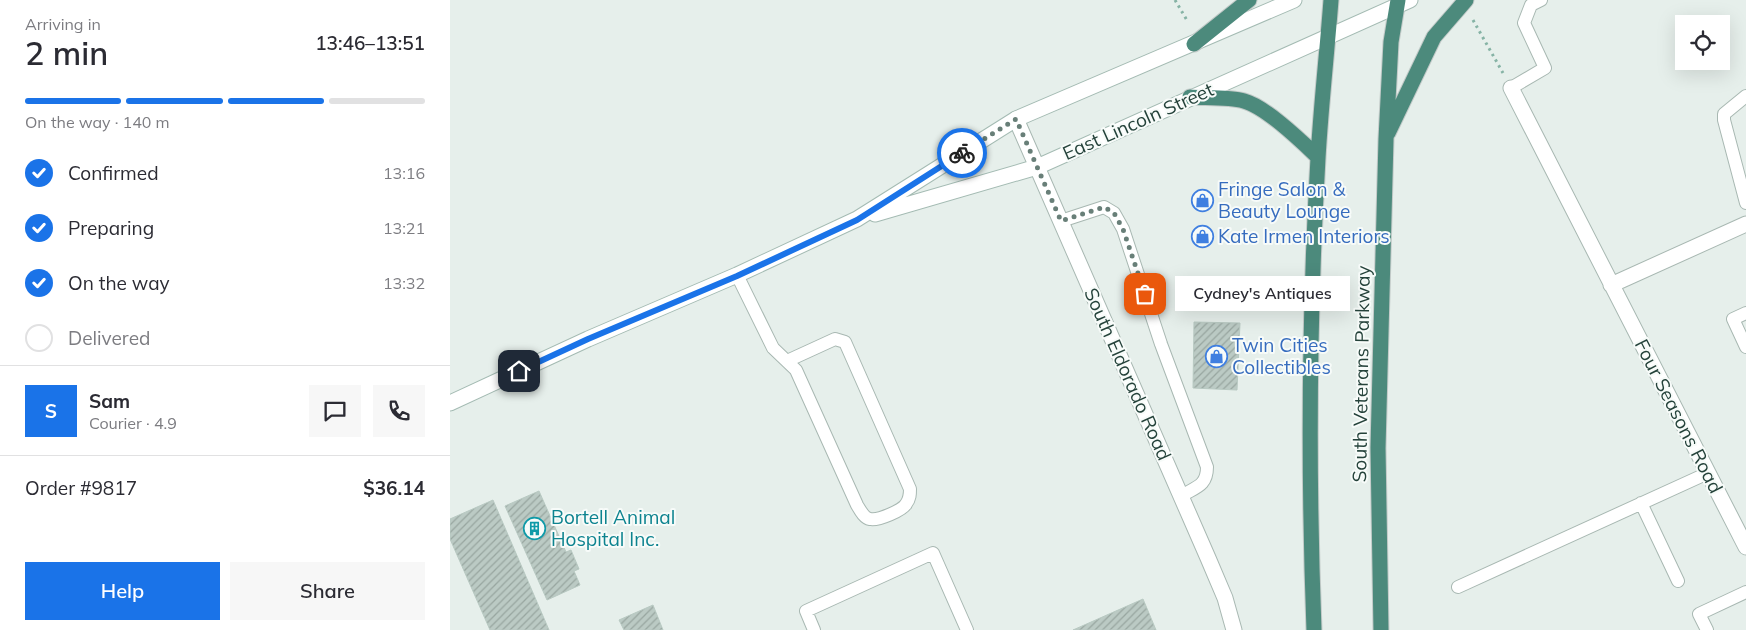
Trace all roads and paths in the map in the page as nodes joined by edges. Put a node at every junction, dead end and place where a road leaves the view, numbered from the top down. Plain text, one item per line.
1 (1174, 0) edge
2 (1249, 0) edge
3 (1294, 0) edge
4 (1331, 0) edge
5 (1466, 0) edge
6 (1541, 0) edge
7 (1402, 2) edge
8 (1476, 14) dead end
9 (1188, 22) dead end
10 (1328, 37) junction
11 (1194, 44) junction
12 (1511, 88) junction
13 (1746, 96) edge
14 (1190, 97) junction
15 (1016, 119) junction
16 (1386, 139) junction
17 (1318, 156) junction
18 (1037, 166) junction
19 (1746, 203) edge
20 (857, 220) junction
21 (1061, 221) junction
22 (1746, 224) edge
23 (737, 276) junction
24 (1611, 285) junction
25 (1746, 313) edge
26 (1746, 347) edge
27 (787, 361) junction
28 (450, 403) edge
29 (1708, 473) junction
30 (1181, 496) junction
31 (1641, 503) junction
32 (1746, 547) edge
33 (1678, 581) dead end
34 (1458, 587) dead end
35 (1746, 592) edge
36 (814, 630) edge
37 (967, 630) edge
38 (1234, 630) edge
39 (1314, 630) edge
40 (1381, 630) edge
41 (1707, 630) edge

1 - 9 path
2 - 11 highway
3 - 11 main road, East Lincoln Street
4 - 10 highway
5 - 16 highway
6 - 12 lane
7 - 10 main road, East Lincoln Street
7 - 16 highway, South Veterans Parkway
8 - 12 path
10 - 14 main road, East Lincoln Street
10 - 17 highway
11 - 15 main road, East Lincoln Street
12 - 24 main road, Four Seasons Road
13 - 19 lane
14 - 17 highway
14 - 18 main road, East Lincoln Street
15 - 18 main road, South Eldorado Road
15 - 20 main road, East Lincoln Street
16 - 40 highway, South Veterans Parkway
17 - 39 highway
18 - 20 main road, East Lincoln Street
18 - 21 main road, South Eldorado Road
20 - 23 main road, East Lincoln Street
21 - 30 main road, South Eldorado Road
21 - 30 lane
22 - 24 main road
23 - 27 lane
23 - 28 main road, East Lincoln Street
24 - 29 main road, Four Seasons Road
25 - 26 lane
27 - 27 lane
29 - 31 lane
29 - 32 main road, Four Seasons Road
30 - 38 main road, South Eldorado Road
31 - 33 lane
31 - 34 lane
35 - 41 lane
36 - 37 lane

